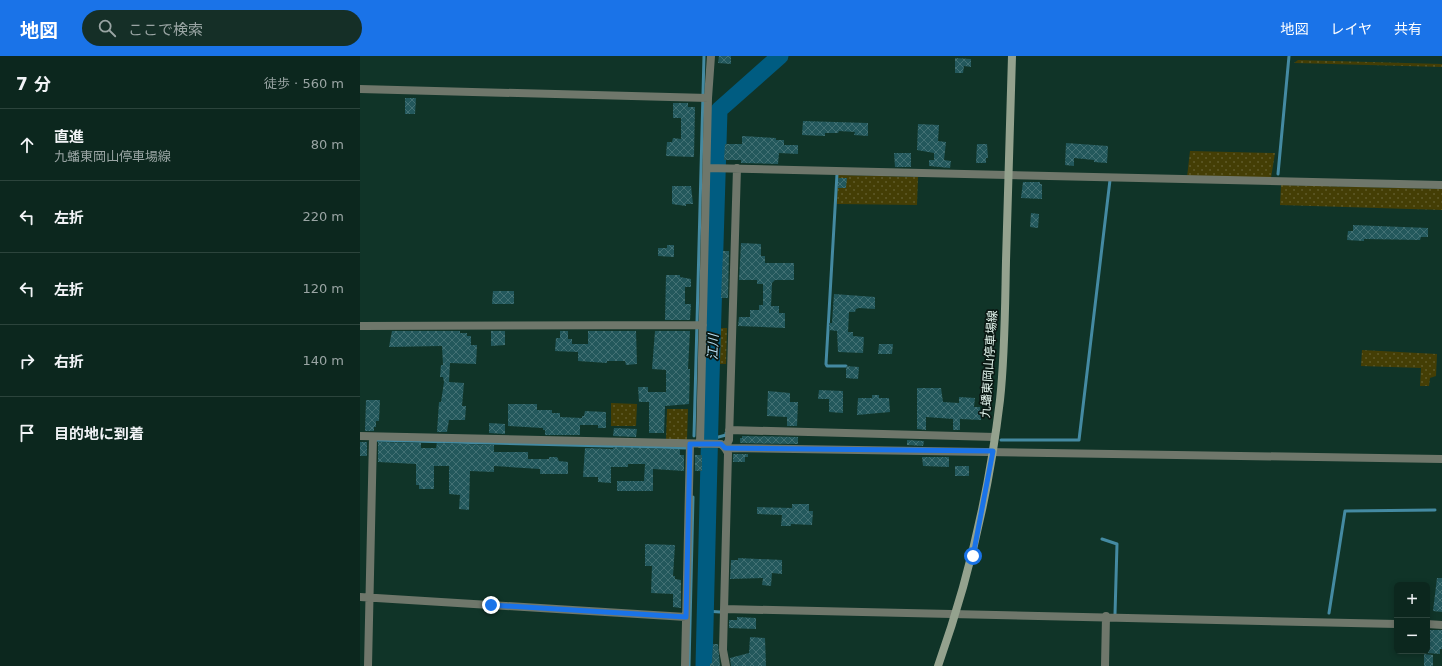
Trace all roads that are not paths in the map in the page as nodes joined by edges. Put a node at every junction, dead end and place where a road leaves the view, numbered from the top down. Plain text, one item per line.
1 (711, 56) edge
2 (1012, 56) edge
3 (360, 89) edge
4 (704, 98) junction
5 (707, 168) junction
6 (737, 170) junction
7 (1009, 175) junction
8 (1442, 185) edge
9 (699, 325) junction
10 (360, 326) edge
11 (729, 433) junction
12 (360, 436) edge
13 (373, 436) junction
14 (994, 437) junction
15 (690, 444) junction
16 (703, 444) junction
17 (723, 446) junction
18 (993, 451) junction
19 (1442, 459) edge
20 (369, 596) junction
21 (360, 597) edge
22 (724, 609) junction
23 (956, 614) junction
24 (686, 617) junction
25 (1106, 619) junction
26 (1394, 624) edge
27 (1430, 624) edge
28 (1442, 625) edge
29 (368, 666) edge
30 (685, 666) edge
31 (726, 666) edge
32 (938, 666) edge
33 (1105, 666) edge

1 - 4 street
2 - 7 main road, 九蟠東岡山停車場線
3 - 4 street
4 - 5 street
5 - 6 street
5 - 9 street
6 - 7 street
6 - 11 street
7 - 8 street
7 - 14 main road, 九蟠東岡山停車場線
9 - 10 street
9 - 16 street
11 - 14 street
11 - 17 street
12 - 13 street
13 - 15 street
13 - 20 street
14 - 18 main road, 九蟠東岡山停車場線
15 - 16 street
15 - 24 street
16 - 17 street
17 - 18 street
17 - 22 street
18 - 19 street
18 - 23 main road, 九蟠東岡山停車場線
20 - 21 street
20 - 24 street
20 - 29 street
22 - 23 street
22 - 31 street
23 - 25 street
23 - 32 main road, 九蟠東岡山停車場線
24 - 30 street
25 - 26 street
25 - 33 street
27 - 28 street

